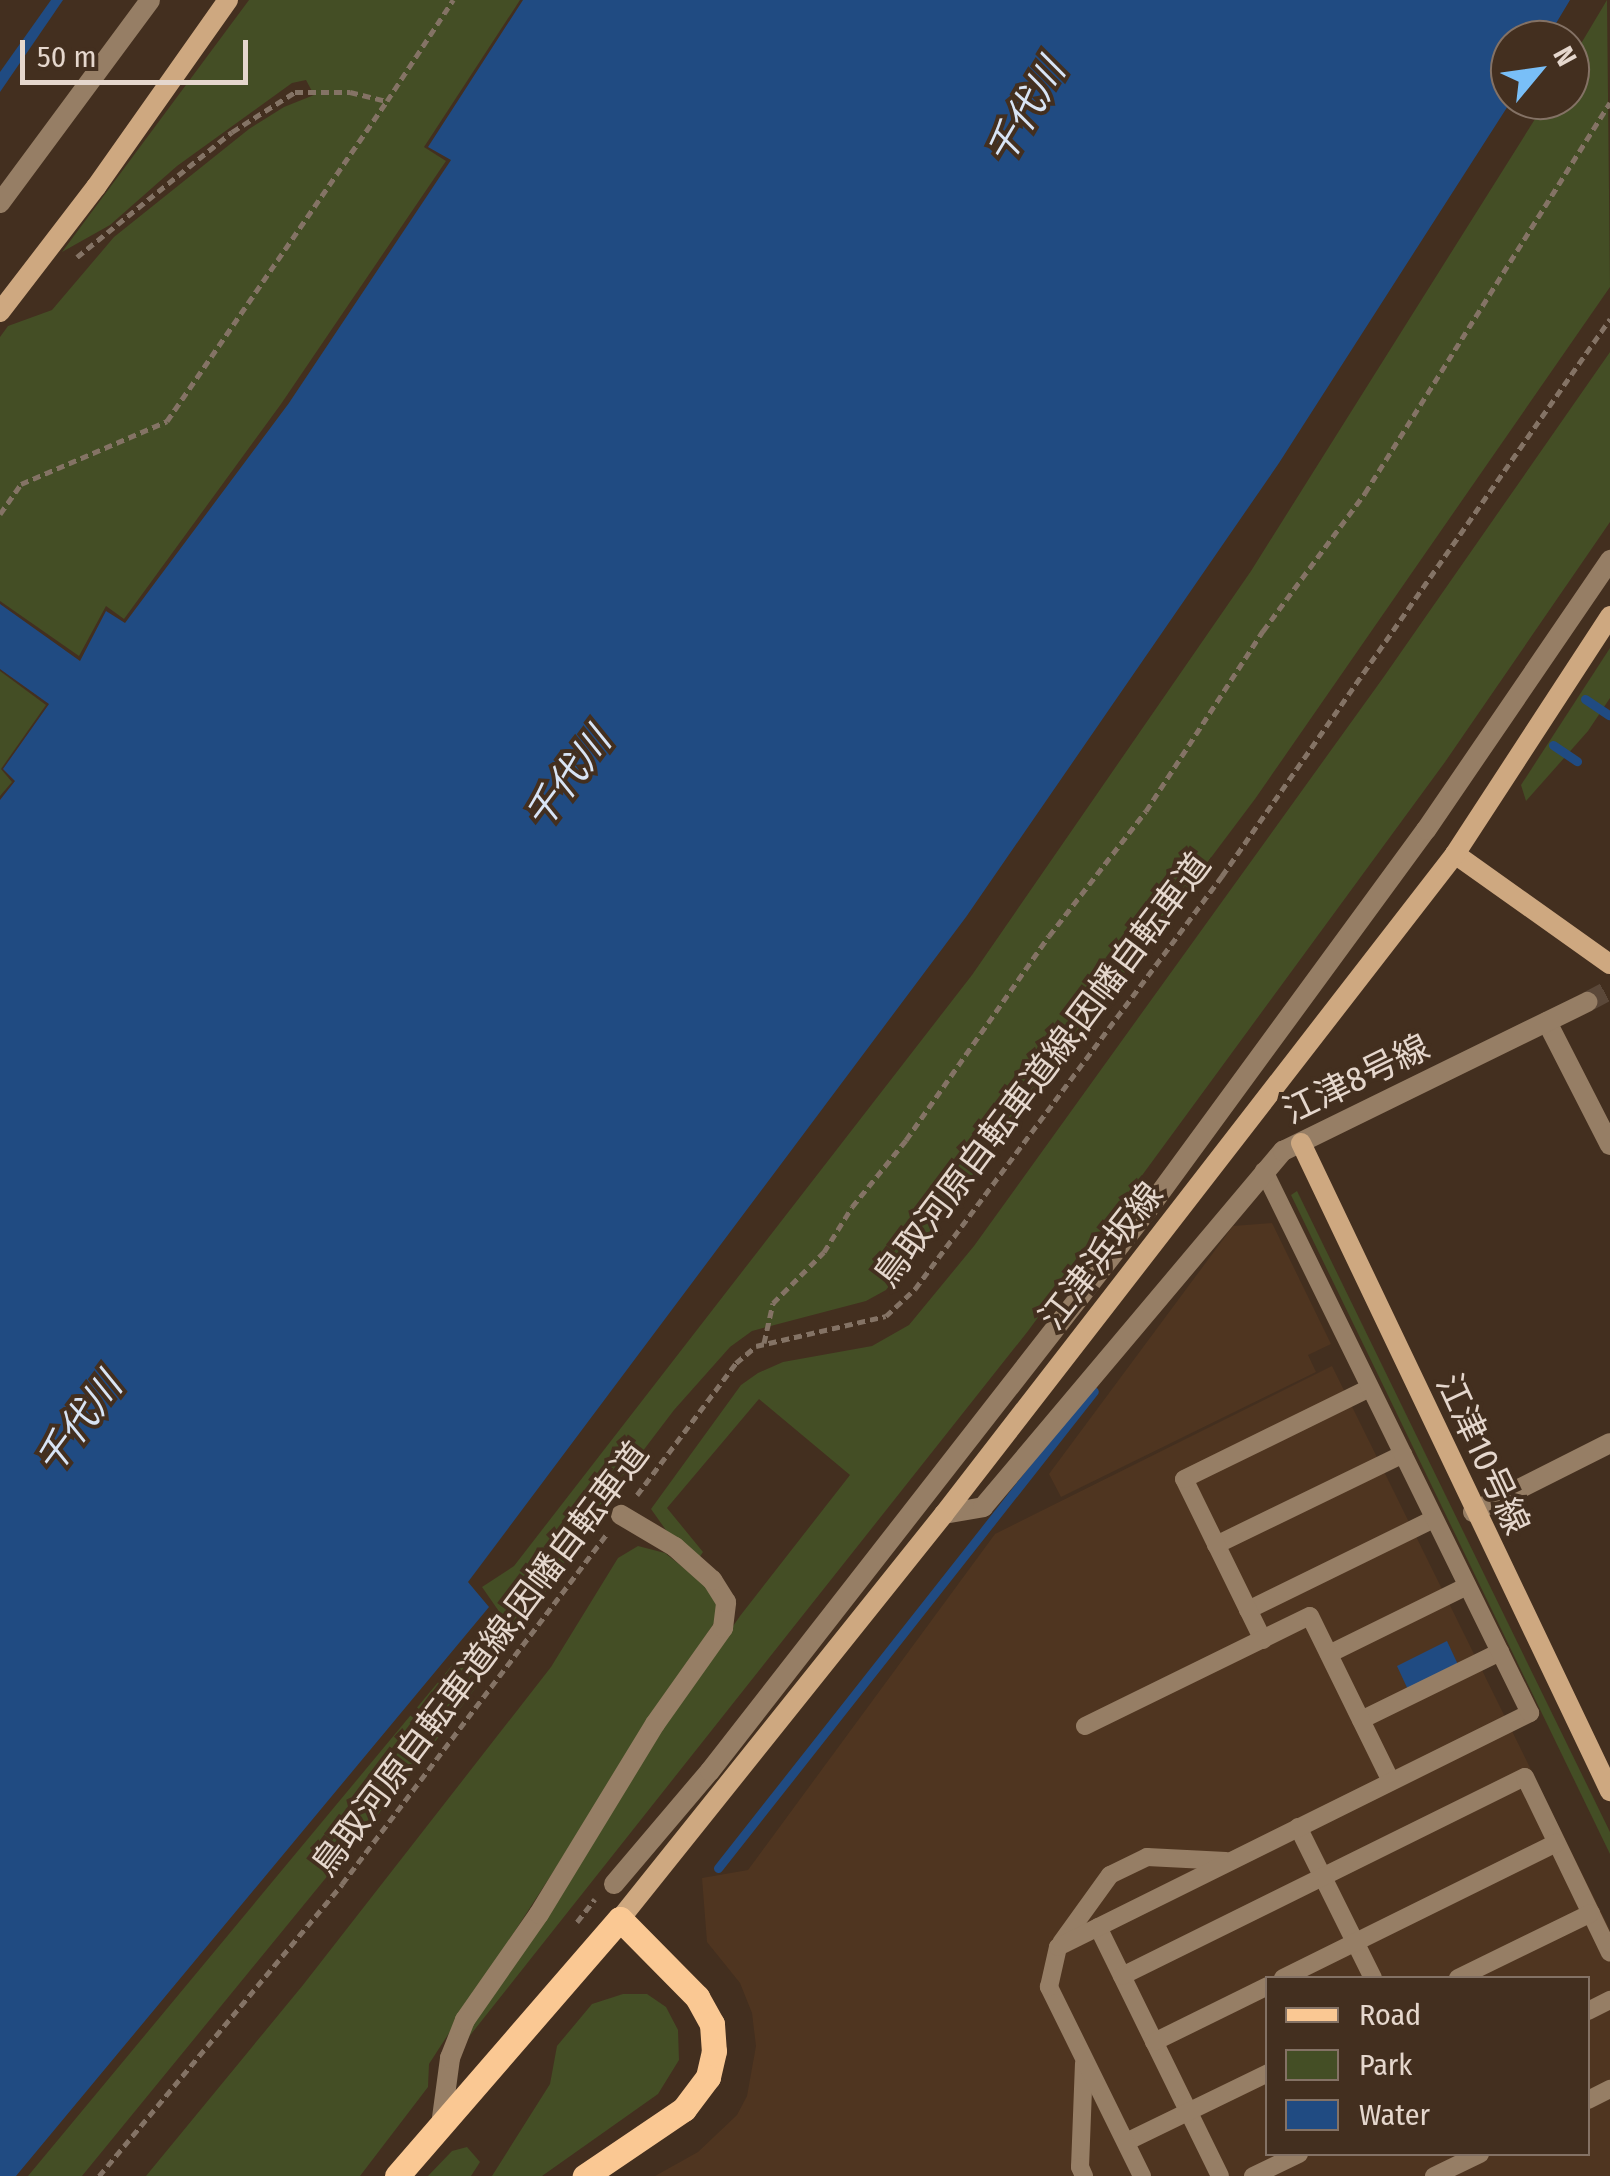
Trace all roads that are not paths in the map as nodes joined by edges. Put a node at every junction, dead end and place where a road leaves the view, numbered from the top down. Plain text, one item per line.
1 (150, 0) edge
2 (228, 0) edge
3 (0, 203) edge
4 (0, 312) edge
5 (1610, 560) edge
6 (1610, 616) edge
7 (1455, 854) junction
8 (1610, 964) edge
9 (1587, 1002) tunnel mouth
10 (1548, 1022) junction
11 (1302, 1143) junction
12 (1610, 1145) edge
13 (1264, 1171) junction
14 (1370, 1388) junction
15 (1610, 1444) edge
16 (1403, 1454) junction
17 (1474, 1512) junction
18 (944, 1514) junction
19 (622, 1515) road end
20 (1434, 1520) junction
21 (1216, 1545) junction
22 (1467, 1586) junction
23 (1248, 1610) junction
24 (1262, 1640) junction
25 (1500, 1652) junction
26 (1328, 1654) junction
27 (1361, 1720) junction
28 (1085, 1726) dead end
29 (1392, 1782) junction
30 (1610, 1791) edge
31 (1298, 1827) junction
32 (1556, 1843) junction
33 (1230, 1861) junction
34 (1323, 1876) junction
35 (614, 1884) dead end
36 (1591, 1913) junction
37 (620, 1919) junction
38 (1098, 1927) junction
39 (1356, 1942) junction
40 (1058, 1947) junction
41 (1610, 1952) edge
42 (1122, 1976) junction
43 (1286, 1976) edge
44 (1372, 1976) edge
45 (1462, 1976) edge
46 (1265, 1987) edge
47 (1154, 2042) junction
48 (1084, 2058) junction
49 (1265, 2074) edge
50 (1188, 2112) junction
51 (441, 2125) junction
52 (1126, 2142) junction
53 (1294, 2156) edge
54 (1468, 2161) edge
55 (397, 2176) edge
56 (585, 2176) edge
57 (1084, 2176) edge
58 (1142, 2176) edge
59 (1220, 2176) edge
60 (1253, 2176) edge
61 (1434, 2176) edge

1 - 3 street
2 - 4 street
5 - 35 street
6 - 7 street, 江津浜坂線
7 - 8 street
7 - 18 street, 江津浜坂線
9 - 10 street, 江津8号線
10 - 11 street, 江津8号線
10 - 12 street
11 - 13 street, 江津8号線
11 - 17 street, 江津10号線
13 - 14 lane
13 - 18 street, 江津8号線
14 - 16 lane
14 - 21 lane
15 - 17 street
16 - 20 lane
16 - 21 lane
17 - 30 street, 江津10号線
18 - 37 street, 江津浜坂線
19 - 51 street
20 - 22 lane
20 - 23 lane
21 - 23 lane
22 - 25 lane
22 - 26 lane
23 - 24 lane
24 - 26 lane
24 - 28 lane
25 - 27 lane
25 - 29 lane
26 - 27 lane
27 - 29 lane
29 - 31 lane
31 - 33 lane
31 - 34 lane
32 - 34 lane
32 - 36 lane
32 - 39 lane
33 - 38 lane
33 - 40 lane
34 - 39 lane
34 - 42 lane
36 - 41 lane
36 - 45 lane
37 - 51 main road
37 - 56 main road
38 - 40 lane
38 - 42 lane
39 - 43 lane
39 - 44 lane
40 - 48 lane
42 - 47 lane
46 - 47 lane
47 - 50 lane
48 - 52 lane
48 - 57 lane
49 - 50 lane
50 - 52 lane
50 - 59 lane
51 - 55 main road
52 - 58 lane
53 - 60 lane
54 - 61 lane

